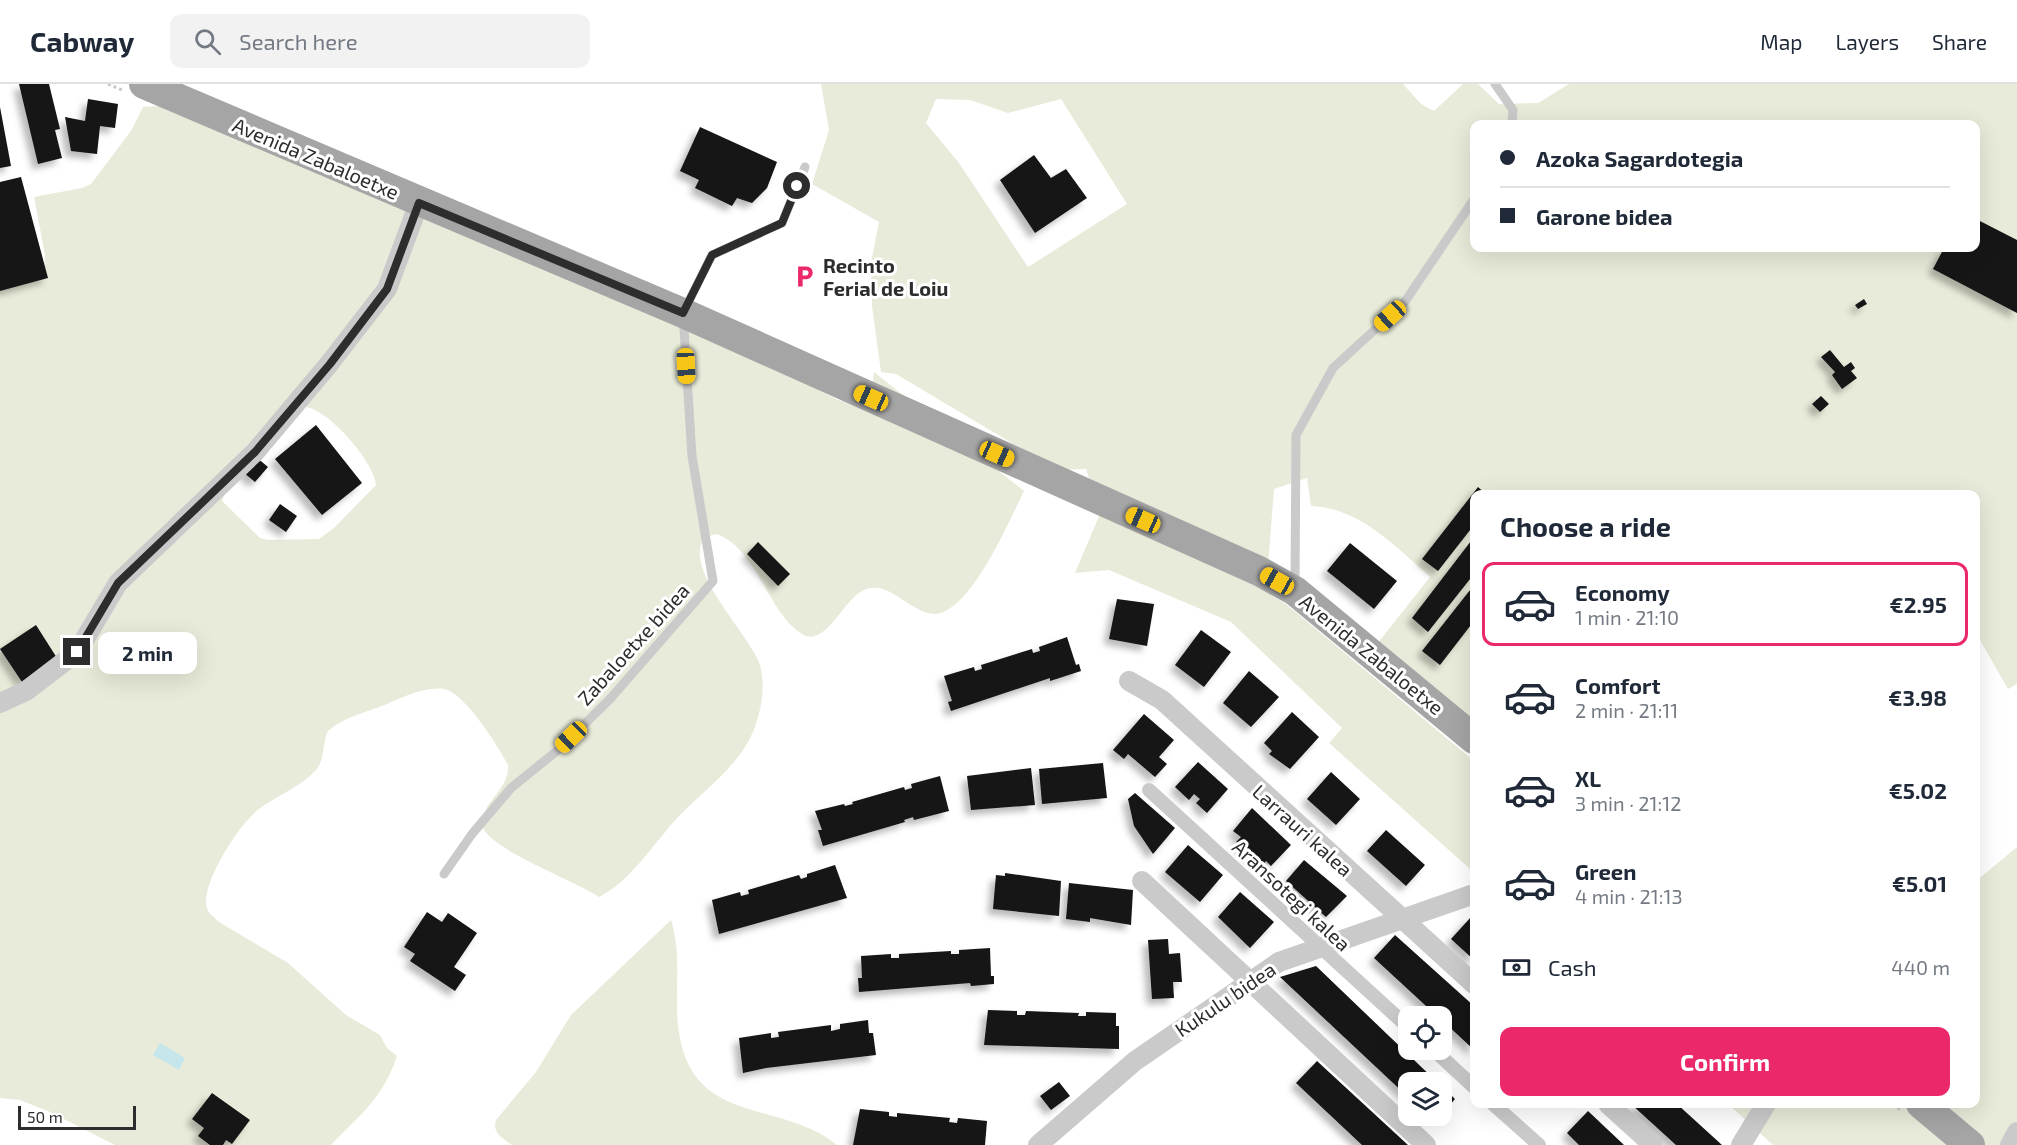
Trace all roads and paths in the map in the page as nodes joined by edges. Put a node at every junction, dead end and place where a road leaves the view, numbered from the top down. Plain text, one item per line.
1 (108, 84) edge
2 (1495, 84) edge
3 (137, 89) edge
4 (1512, 120) edge
5 (805, 167) dead end
6 (419, 203) junction
7 (1470, 205) edge
8 (683, 313) junction
9 (1294, 591) junction
10 (1129, 681) dead end
11 (0, 703) edge
12 (1470, 736) edge
13 (1149, 790) dead end
14 (444, 874) dead end
15 (1142, 881) dead end
16 (1470, 895) edge
17 (1403, 920) junction
18 (1320, 948) junction
19 (1470, 980) edge
20 (1248, 982) junction
21 (1398, 1018) edge
22 (1445, 1060) edge
23 (1470, 1083) edge
24 (1497, 1108) edge
25 (1612, 1108) edge
26 (1764, 1108) edge
27 (1926, 1108) edge
28 (2017, 1131) edge
29 (1038, 1145) edge
30 (1426, 1145) edge
31 (1539, 1145) edge
32 (1653, 1145) edge
33 (1741, 1145) edge
34 (1970, 1145) edge
35 (2010, 1145) edge

1 - 3 path
2 - 4 lane
3 - 6 main road, Avenida Zabaloetxe
5 - 8 lane
6 - 8 main road, Avenida Zabaloetxe
6 - 11 street
7 - 9 lane
8 - 9 main road, Avenida Zabaloetxe
8 - 14 lane, Zabaloetxe bidea
9 - 12 main road, Avenida Zabaloetxe
10 - 17 street, Larrauri kalea
13 - 18 street, Aransotegi kalea
15 - 20 street
16 - 17 street, Kukulu bidea
17 - 18 street, Kukulu bidea
17 - 19 street, Larrauri kalea
18 - 20 street, Kukulu bidea
18 - 21 street, Aransotegi kalea
20 - 29 street, Kukulu bidea
20 - 30 street
22 - 23 street
24 - 31 street
25 - 32 street
26 - 33 street
27 - 34 main road
28 - 35 street

